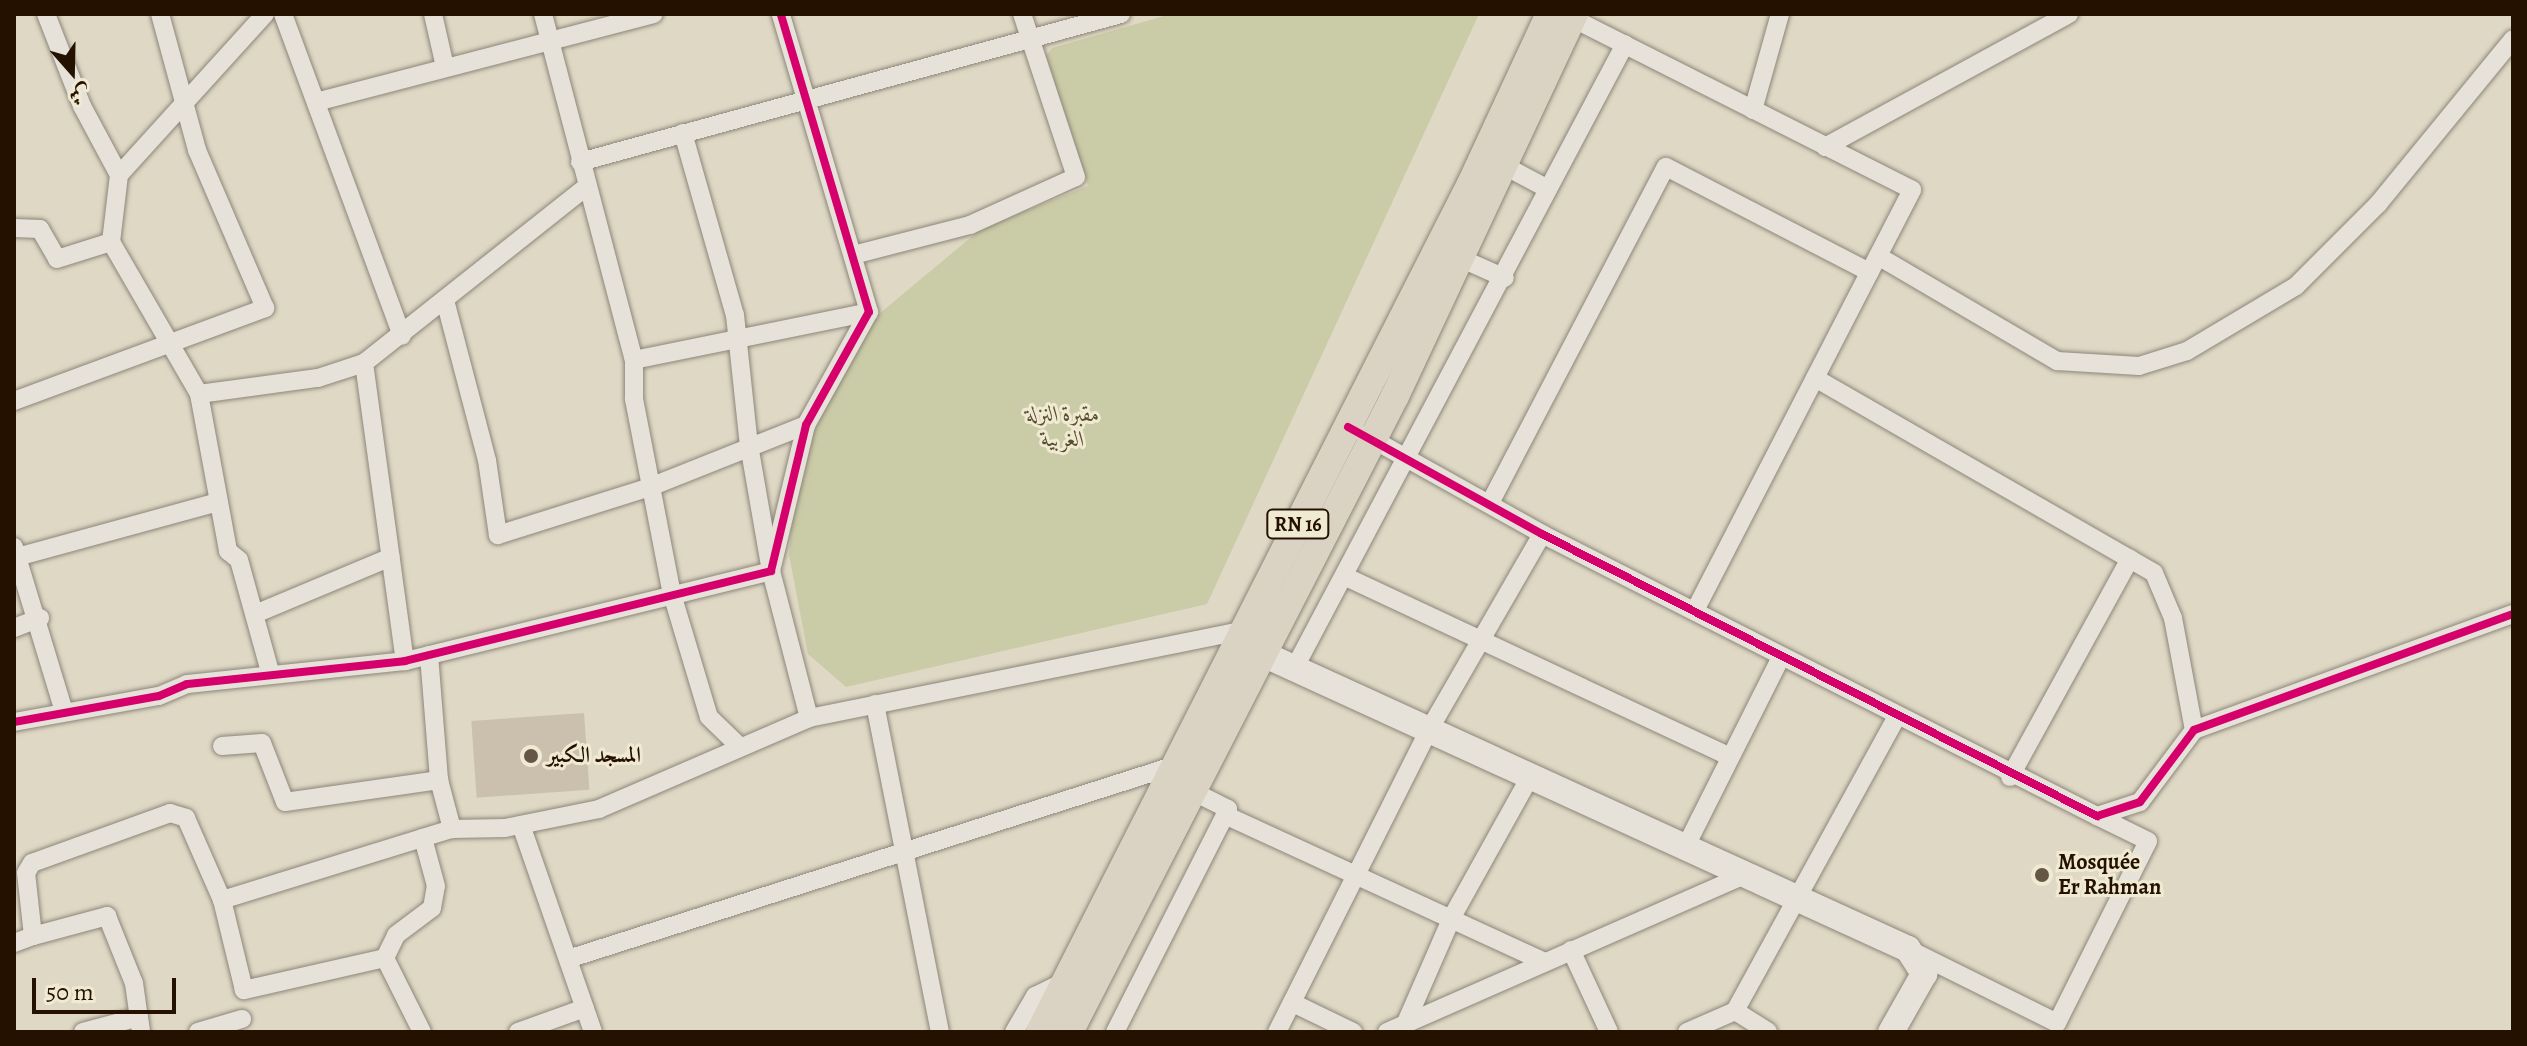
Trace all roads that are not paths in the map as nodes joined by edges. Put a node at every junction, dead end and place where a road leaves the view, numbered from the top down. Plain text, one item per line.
1 (46, 14) edge
2 (160, 14) edge
3 (265, 14) edge
4 (283, 14) edge
5 (433, 14) edge
6 (543, 14) edge
7 (654, 14) edge
8 (781, 14) edge
9 (1022, 14) edge
10 (1121, 14) edge
11 (1780, 14) edge
12 (2069, 14) edge
13 (1565, 15) edge
14 (548, 38) junction
15 (1031, 39) junction
16 (2513, 39) edge
17 (1625, 44) junction
18 (445, 67) junction
19 (807, 97) junction
20 (183, 98) junction
21 (316, 102) junction
22 (1753, 110) junction
23 (683, 133) junction
24 (1825, 147) junction
25 (580, 162) junction
26 (1503, 165) junction
27 (119, 175) junction
28 (585, 188) junction
29 (1548, 189) junction
30 (14, 228) edge
31 (111, 242) junction
32 (857, 254) junction
33 (1460, 258) junction
34 (1874, 264) junction
35 (1505, 278) junction
36 (446, 304) junction
37 (869, 312) junction
38 (737, 335) junction
39 (402, 336) junction
40 (171, 341) junction
41 (634, 360) junction
42 (364, 363) junction
43 (1815, 378) junction
44 (199, 394) junction
45 (14, 401) edge
46 (806, 425) junction
47 (1360, 433) junction
48 (749, 445) junction
49 (1408, 458) junction
50 (650, 487) junction
51 (218, 502) junction
52 (1490, 503) junction
53 (1542, 534) junction
54 (15, 552) edge
55 (391, 557) junction
56 (2130, 559) junction
57 (771, 571) junction
58 (1344, 576) junction
59 (672, 594) junction
60 (1695, 611) junction
61 (255, 614) junction
62 (2513, 614) edge
63 (40, 618) junction
64 (14, 628) edge
65 (1244, 630) junction
66 (1482, 638) junction
67 (1263, 654) junction
68 (429, 655) junction
69 (1781, 657) junction
70 (405, 661) junction
71 (1294, 669) junction
72 (271, 675) junction
73 (875, 704) junction
74 (64, 712) junction
75 (809, 718) junction
76 (1896, 718) junction
77 (14, 722) edge
78 (1429, 730) junction
79 (2194, 730) junction
80 (222, 746) dead end
81 (739, 746) junction
82 (1730, 757) junction
83 (1176, 765) junction
84 (1530, 777) junction
85 (2010, 777) junction
86 (439, 780) junction
87 (1192, 791) junction
88 (1225, 815) junction
89 (2097, 816) junction
90 (521, 825) junction
91 (452, 829) junction
92 (423, 838) junction
93 (1685, 848) junction
94 (902, 852) junction
95 (1356, 873) junction
96 (1745, 875) junction
97 (1797, 899) junction
98 (222, 900) junction
99 (1452, 917) junction
100 (33, 936) junction
101 (14, 943) edge
102 (1908, 949) junction
103 (1571, 950) junction
104 (385, 958) junction
105 (568, 959) junction
106 (1543, 961) junction
107 (1066, 981) junction
108 (244, 990) junction
109 (1293, 1003) junction
110 (585, 1008) junction
111 (1735, 1011) junction
112 (140, 1024) edge
113 (243, 1026) edge
114 (1398, 1030) edge
115 (83, 1032) edge
116 (198, 1032) edge
117 (422, 1032) edge
118 (518, 1032) edge
119 (593, 1032) edge
120 (940, 1032) edge
121 (1014, 1032) edge
122 (1040, 1032) edge
123 (1069, 1032) edge
124 (1115, 1032) edge
125 (1277, 1032) edge
126 (1353, 1032) edge
127 (1609, 1032) edge
128 (1687, 1032) edge
129 (1768, 1032) edge
130 (1891, 1032) edge

1 - 27 street
2 - 20 street
3 - 20 street
4 - 21 street
5 - 18 street
6 - 14 street
7 - 14 street
8 - 19 street
9 - 15 street
10 - 15 street
11 - 22 street
12 - 24 street
13 - 17 street
13 - 26 main road, RN 16
13 - 47 main road, RN 16
14 - 18 street
14 - 25 street
15 - 19 street
15 - 32 street
16 - 34 street
17 - 22 street
17 - 29 street
18 - 21 street
19 - 23 street
19 - 32 street
20 - 27 street
20 - 40 street
21 - 39 street
22 - 24 street
23 - 25 street
23 - 38 street
24 - 34 street
25 - 28 street
26 - 29 street
26 - 33 main road, RN 16
27 - 31 street
28 - 36 street
28 - 41 street
29 - 35 street
30 - 31 street
31 - 40 street
32 - 37 street
33 - 35 street
33 - 47 main road, RN 16
34 - 43 street
34 - 52 street
35 - 49 street
36 - 39 street
36 - 50 street
37 - 38 street
37 - 46 street
38 - 41 street
38 - 48 street
39 - 42 street
40 - 44 street
40 - 45 street
41 - 50 street
42 - 44 street
42 - 55 street
43 - 56 street
43 - 60 street
44 - 51 street
46 - 48 street
46 - 57 street
47 - 49 street
47 - 65 main road, RN 16
47 - 67 main road, RN 16
48 - 50 street
48 - 57 street
49 - 52 street
49 - 58 street
50 - 59 street
51 - 54 street
51 - 61 street
52 - 53 street
53 - 60 street
53 - 66 street
54 - 63 street
55 - 61 street
55 - 70 street
56 - 79 street
56 - 85 street
57 - 59 street
57 - 75 street
58 - 66 street
58 - 71 street
59 - 68 street
59 - 81 street
60 - 69 street
61 - 72 street
62 - 79 street
63 - 64 street
63 - 74 street
65 - 73 street
65 - 83 main road, RN 16
66 - 78 street
66 - 82 street
67 - 71 street
67 - 87 main road, RN 16
68 - 70 street
68 - 86 street
69 - 76 street
69 - 82 street
70 - 72 street
71 - 78 street
72 - 74 street
73 - 75 street
73 - 94 street
74 - 77 street
75 - 81 street
76 - 85 street
76 - 97 street
78 - 84 street
78 - 95 street
79 - 89 street
80 - 86 street
81 - 90 street
82 - 93 street
83 - 94 street
83 - 107 main road, RN 16
84 - 93 street
84 - 99 street
85 - 89 street
86 - 91 street
87 - 88 street
87 - 123 main road, RN 16
88 - 95 street
88 - 124 street
89 - 102 street
90 - 91 street
90 - 105 street
91 - 92 street
92 - 98 street
92 - 104 street
93 - 96 street
94 - 105 street
94 - 120 street
95 - 99 street
95 - 109 street
96 - 97 street
96 - 103 street
97 - 102 street
97 - 111 street
98 - 100 street
98 - 108 street
99 - 106 street
99 - 114 street
100 - 101 street
100 - 112 street
102 - 130 street
103 - 106 street
103 - 127 street
104 - 108 street
104 - 117 street
105 - 110 street
106 - 114 street
107 - 121 street
107 - 122 main road, RN 16
108 - 113 street
109 - 125 street
109 - 126 street
110 - 118 street
110 - 119 street
111 - 128 street
111 - 129 street
112 - 115 street
113 - 116 street

